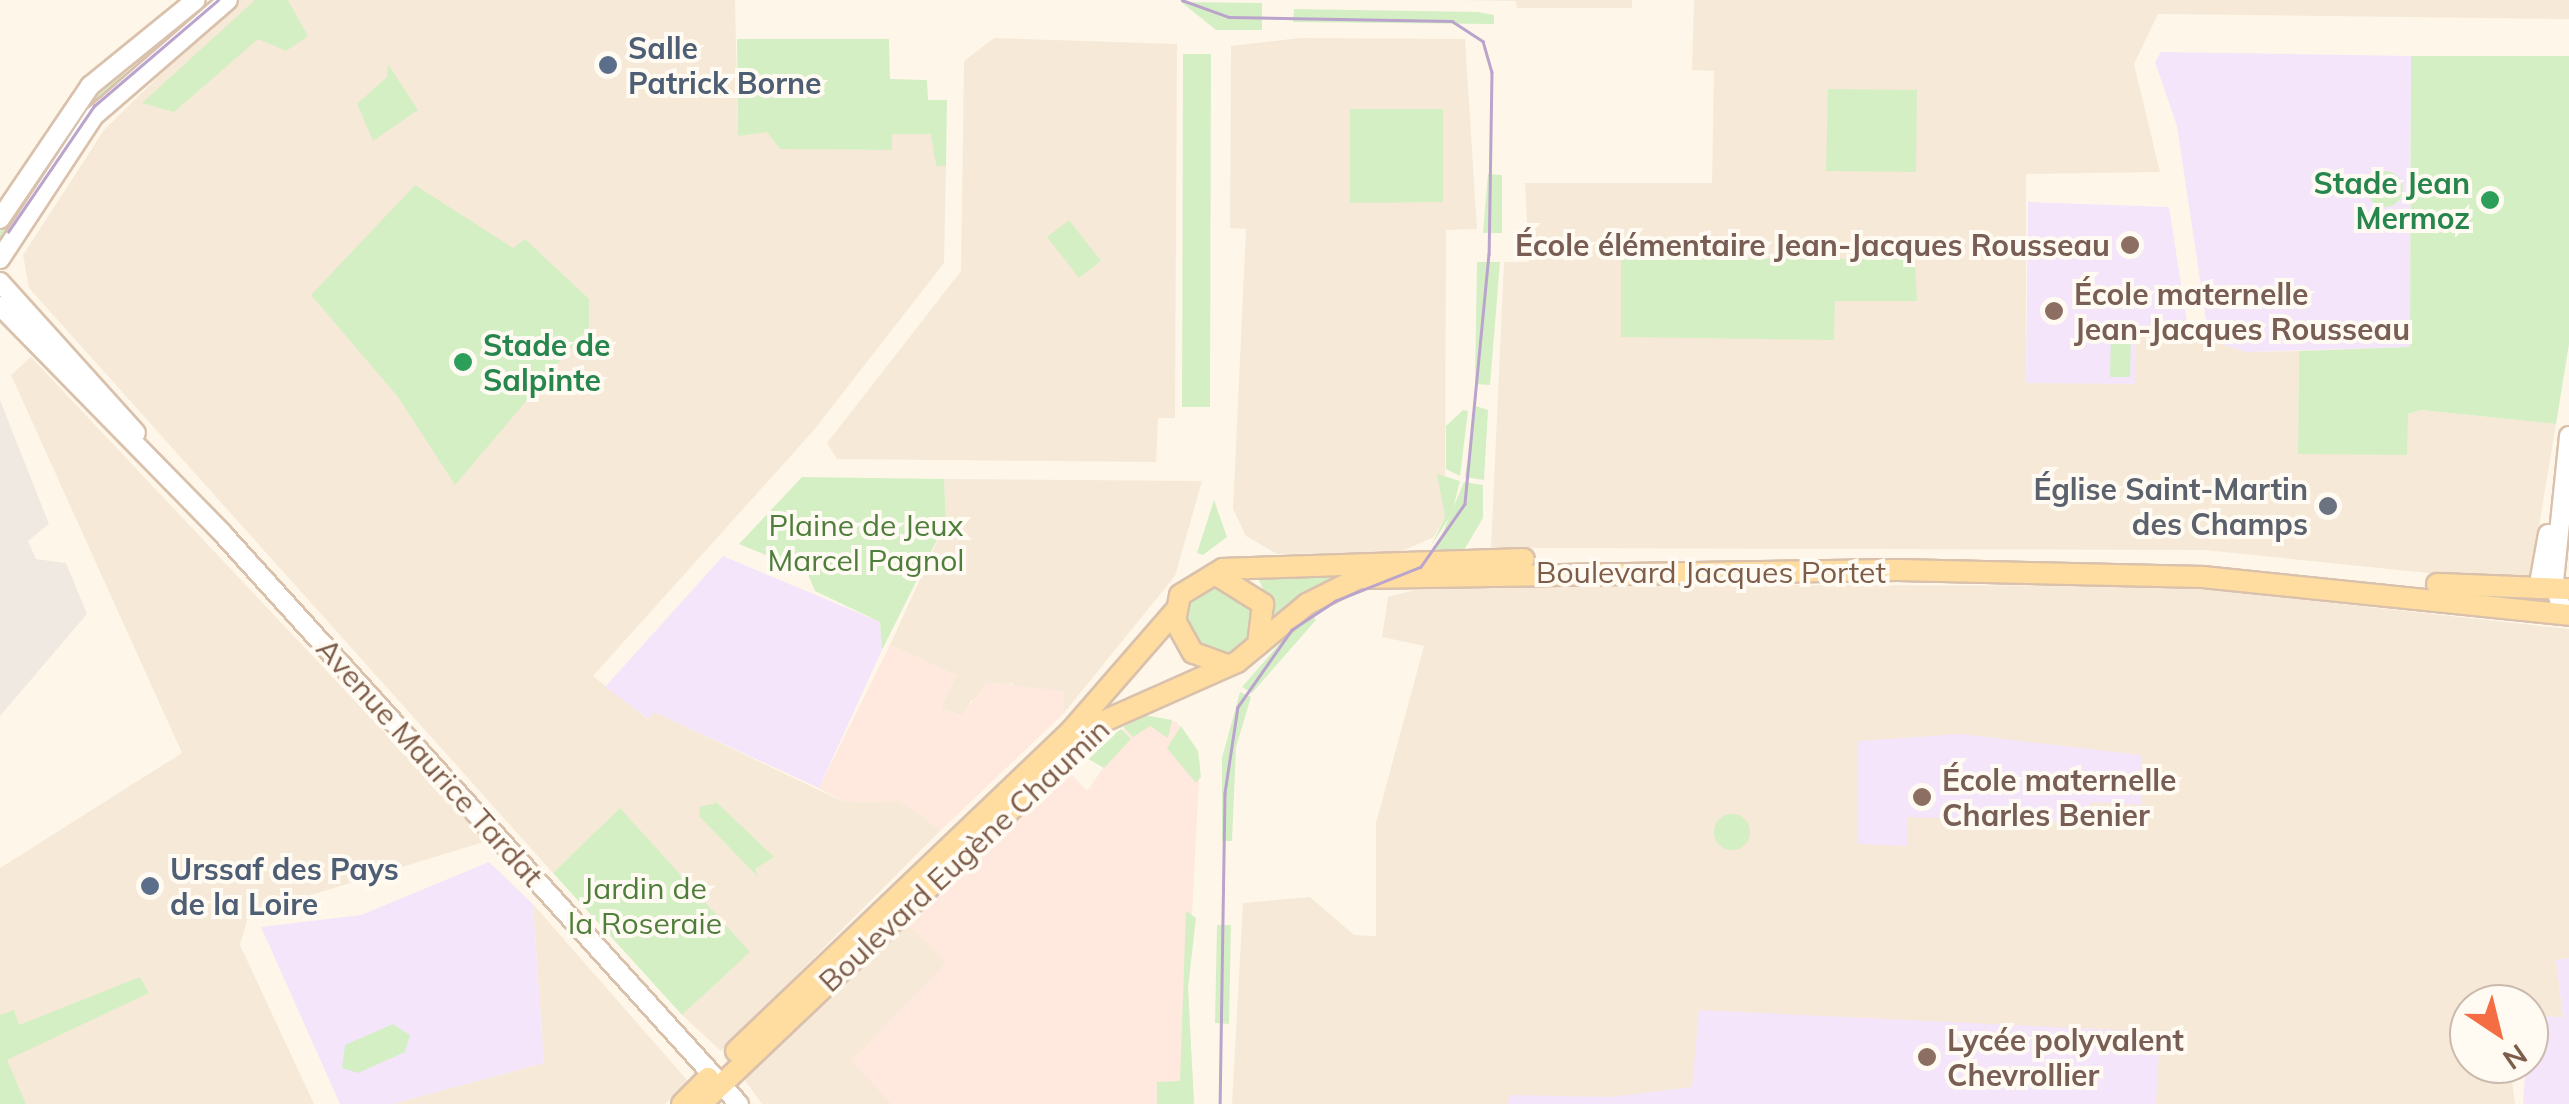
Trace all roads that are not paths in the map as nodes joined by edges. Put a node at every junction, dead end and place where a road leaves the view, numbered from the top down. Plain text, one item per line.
1 (196, 0) edge
2 (228, 0) edge
3 (2, 213) edge
4 (0, 258) edge
5 (0, 282) edge
6 (0, 306) edge
7 (2569, 436) edge
8 (2568, 446) edge
9 (187, 495) junction
10 (2188, 570) junction
11 (1213, 573) junction
12 (2554, 589) edge
13 (2511, 600) junction
14 (1176, 610) junction
15 (2567, 613) edge
16 (1257, 646) junction
17 (1231, 664) junction
18 (717, 1079) junction
19 (682, 1104) edge
20 (702, 1104) edge
21 (739, 1104) edge

1 - 3 street
2 - 4 street
5 - 9 street, Avenue Maurice Tardat
6 - 9 street, Avenue Maurice Tardat
7 - 8 street
8 - 12 street
9 - 18 street, Avenue Maurice Tardat
10 - 11 main road, Boulevard Jacques Portet
10 - 13 main road
10 - 16 main road, Boulevard Jacques Portet
11 - 14 main road
11 - 16 main road
12 - 13 main road
12 - 15 street
13 - 15 main road
14 - 17 main road
14 - 18 main road, Boulevard Eugène Chaumin
16 - 17 main road
17 - 18 main road, Boulevard Eugène Chaumin
18 - 19 main road
18 - 20 main road
18 - 21 street, Avenue Maurice Tardat

